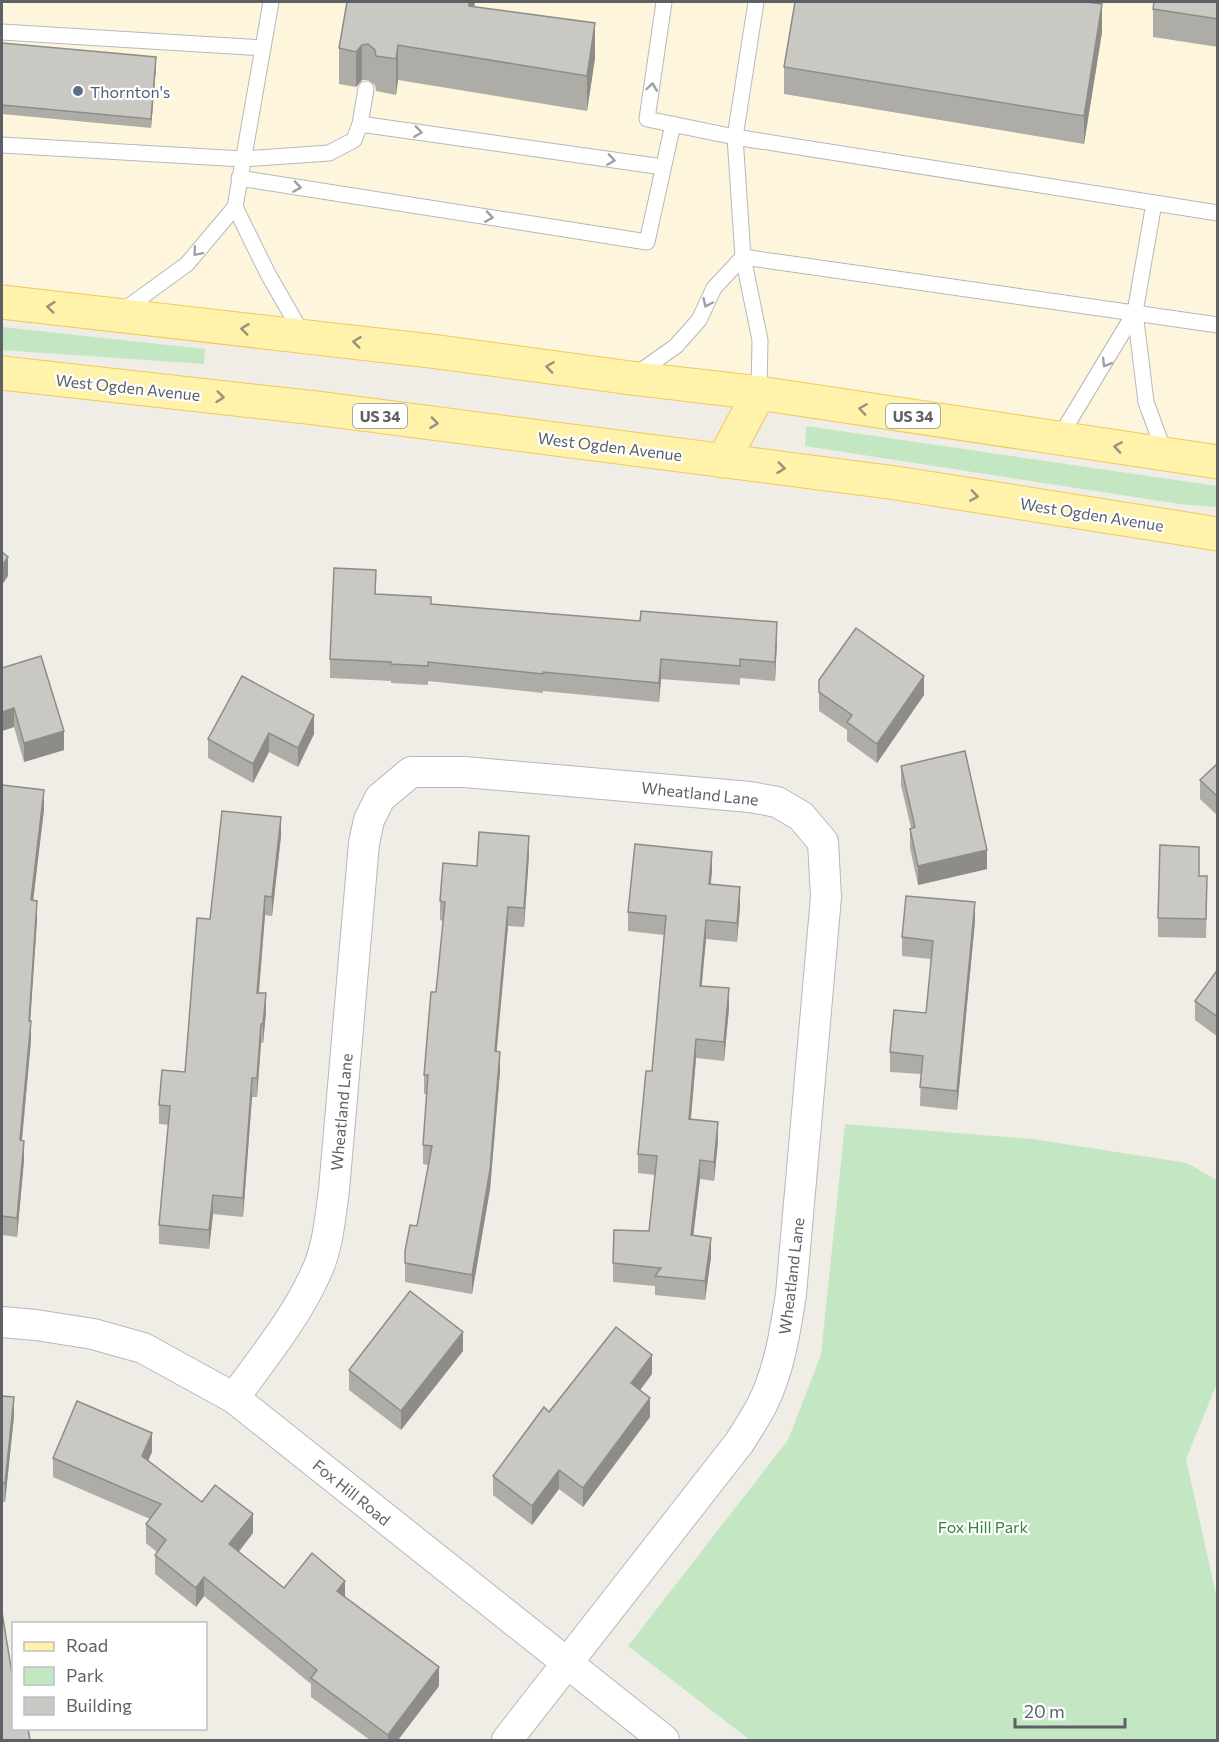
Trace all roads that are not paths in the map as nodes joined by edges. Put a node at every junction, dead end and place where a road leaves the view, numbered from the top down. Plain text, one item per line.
1 (271, 2) edge
2 (664, 2) edge
3 (756, 2) edge
4 (2, 32) edge
5 (263, 48) junction
6 (366, 89) dead end
7 (360, 124) junction
8 (673, 124) junction
9 (735, 137) junction
10 (2, 145) edge
11 (243, 159) junction
12 (663, 167) junction
13 (239, 178) junction
14 (1154, 203) junction
15 (235, 207) junction
16 (1218, 213) edge
17 (743, 257) junction
18 (2, 302) edge
19 (1135, 312) junction
20 (118, 314) junction
21 (1218, 325) edge
22 (303, 335) junction
23 (2, 373) edge
24 (631, 378) junction
25 (759, 393) junction
26 (1059, 438) junction
27 (1165, 454) junction
28 (723, 461) junction
29 (1218, 462) edge
30 (1218, 534) edge
31 (2, 1322) edge
32 (234, 1398) junction
33 (567, 1664) junction
34 (507, 1740) edge
35 (664, 1740) edge

1 - 5 lane
8 -> 2 lane
3 - 9 lane
4 - 5 lane
5 - 11 lane
6 - 7 lane
7 - 11 lane
7 -> 12 lane
8 - 9 lane
8 - 12 lane
9 - 14 lane
9 - 17 lane
10 - 11 lane
11 - 13 lane
13 -> 12 lane
13 - 15 lane
14 - 16 lane
14 - 19 lane
15 -> 20 lane
15 - 22 lane
17 - 19 lane
17 -> 24 lane
17 - 25 lane
20 -> 18 main road, US 34
19 - 21 lane
19 -> 26 lane
19 - 27 lane
22 -> 20 main road, US 34
24 -> 22 main road, US 34
23 -> 28 main road, West Ogden Avenue / US 34
24 - 25 main road, US 34
26 -> 25 main road, US 34
25 - 28 main road
27 -> 26 main road, US 34
27 - 29 main road, US 34
28 -> 30 main road, West Ogden Avenue / US 34
31 - 32 street, Fox Hill Road
32 - 33 street, Fox Hill Road
32 - 33 street, Wheatland Lane
33 - 34 street, Wheatland Lane
33 - 35 street, Fox Hill Road

